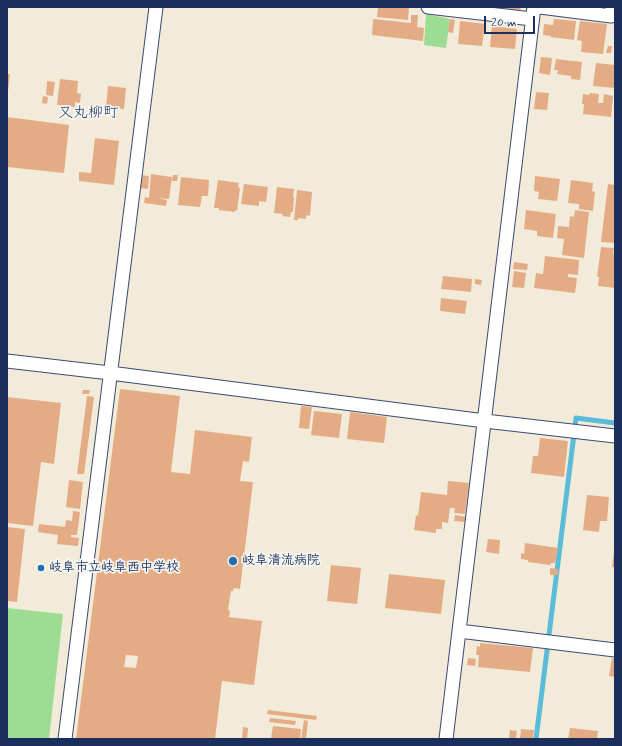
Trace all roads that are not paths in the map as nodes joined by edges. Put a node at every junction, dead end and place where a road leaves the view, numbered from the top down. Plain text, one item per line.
1 (156, 7) edge
2 (428, 7) edge
3 (540, 7) edge
4 (612, 7) edge
5 (533, 13) edge
6 (7, 361) edge
7 (110, 373) junction
8 (484, 421) junction
9 (615, 436) edge
10 (459, 631) junction
11 (615, 650) edge
12 (65, 739) edge
13 (446, 739) edge

1 - 7 street
2 - 5 street
3 - 4 street
5 - 8 street
6 - 7 street
7 - 8 street
7 - 12 street
8 - 9 street
8 - 10 street
10 - 11 street
10 - 13 street

